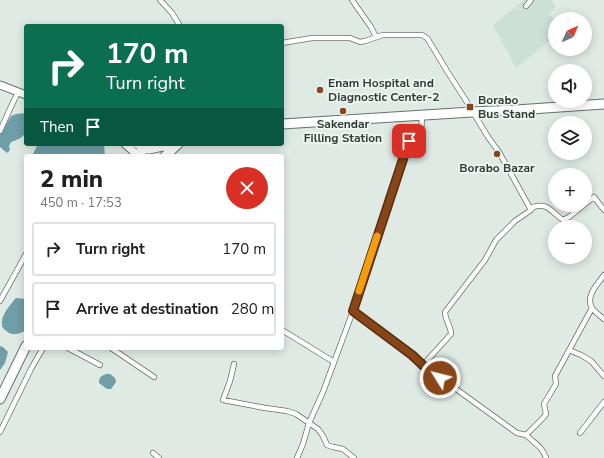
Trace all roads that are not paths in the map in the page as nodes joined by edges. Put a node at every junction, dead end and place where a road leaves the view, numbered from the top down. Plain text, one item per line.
1 (160, 0) edge
2 (352, 0) edge
3 (531, 0) edge
4 (526, 6) dead end
5 (179, 24) edge
6 (376, 37) junction
7 (284, 43) edge
8 (0, 85) edge
9 (18, 92) junction
10 (24, 94) edge
11 (604, 104) edge
12 (472, 112) junction
13 (422, 115) junction
14 (284, 124) edge
15 (0, 131) edge
16 (127, 146) edge
17 (140, 146) edge
18 (162, 146) edge
19 (176, 146) edge
20 (147, 149) junction
21 (135, 154) edge
22 (138, 154) edge
23 (156, 154) edge
24 (167, 154) edge
25 (592, 198) edge
26 (548, 208) edge
27 (531, 210) junction
28 (604, 210) edge
29 (553, 212) edge
30 (575, 212) edge
31 (24, 258) edge
32 (604, 275) edge
33 (0, 302) edge
34 (592, 308) junction
35 (353, 311) junction
36 (604, 320) edge
37 (284, 331) edge
38 (24, 350) edge
39 (42, 350) edge
40 (72, 350) edge
41 (114, 350) edge
42 (569, 350) junction
43 (334, 362) junction
44 (234, 364) dead end
45 (100, 365) dead end
46 (423, 365) junction
47 (604, 376) edge
48 (154, 377) dead end
49 (0, 399) edge
50 (604, 402) edge
51 (309, 423) junction
52 (0, 432) edge
53 (580, 433) dead end
54 (526, 435) junction
55 (153, 453) dead end
56 (159, 458) edge
57 (298, 458) edge
58 (354, 458) edge
59 (546, 458) edge

1 - 5 street
2 - 6 street
3 - 4 street
6 - 7 street
6 - 12 street
8 - 9 main road
9 - 10 main road
9 - 15 street
11 - 12 highway
12 - 13 highway
12 - 27 street
13 - 14 highway
13 - 35 street
16 - 21 main road
17 - 20 main road
18 - 20 highway
19 - 24 highway
20 - 22 highway
20 - 23 highway
25 - 28 street
26 - 27 street
27 - 46 street
29 - 30 street
31 - 33 street
32 - 34 street
34 - 36 street
34 - 42 street
35 - 43 street
35 - 46 street
37 - 43 street
38 - 49 highway
39 - 52 street
40 - 45 street
41 - 48 street
42 - 47 street
42 - 54 street
43 - 51 street
44 - 51 street
46 - 54 street
50 - 53 street
51 - 57 street
51 - 58 street
54 - 59 street
55 - 56 street

